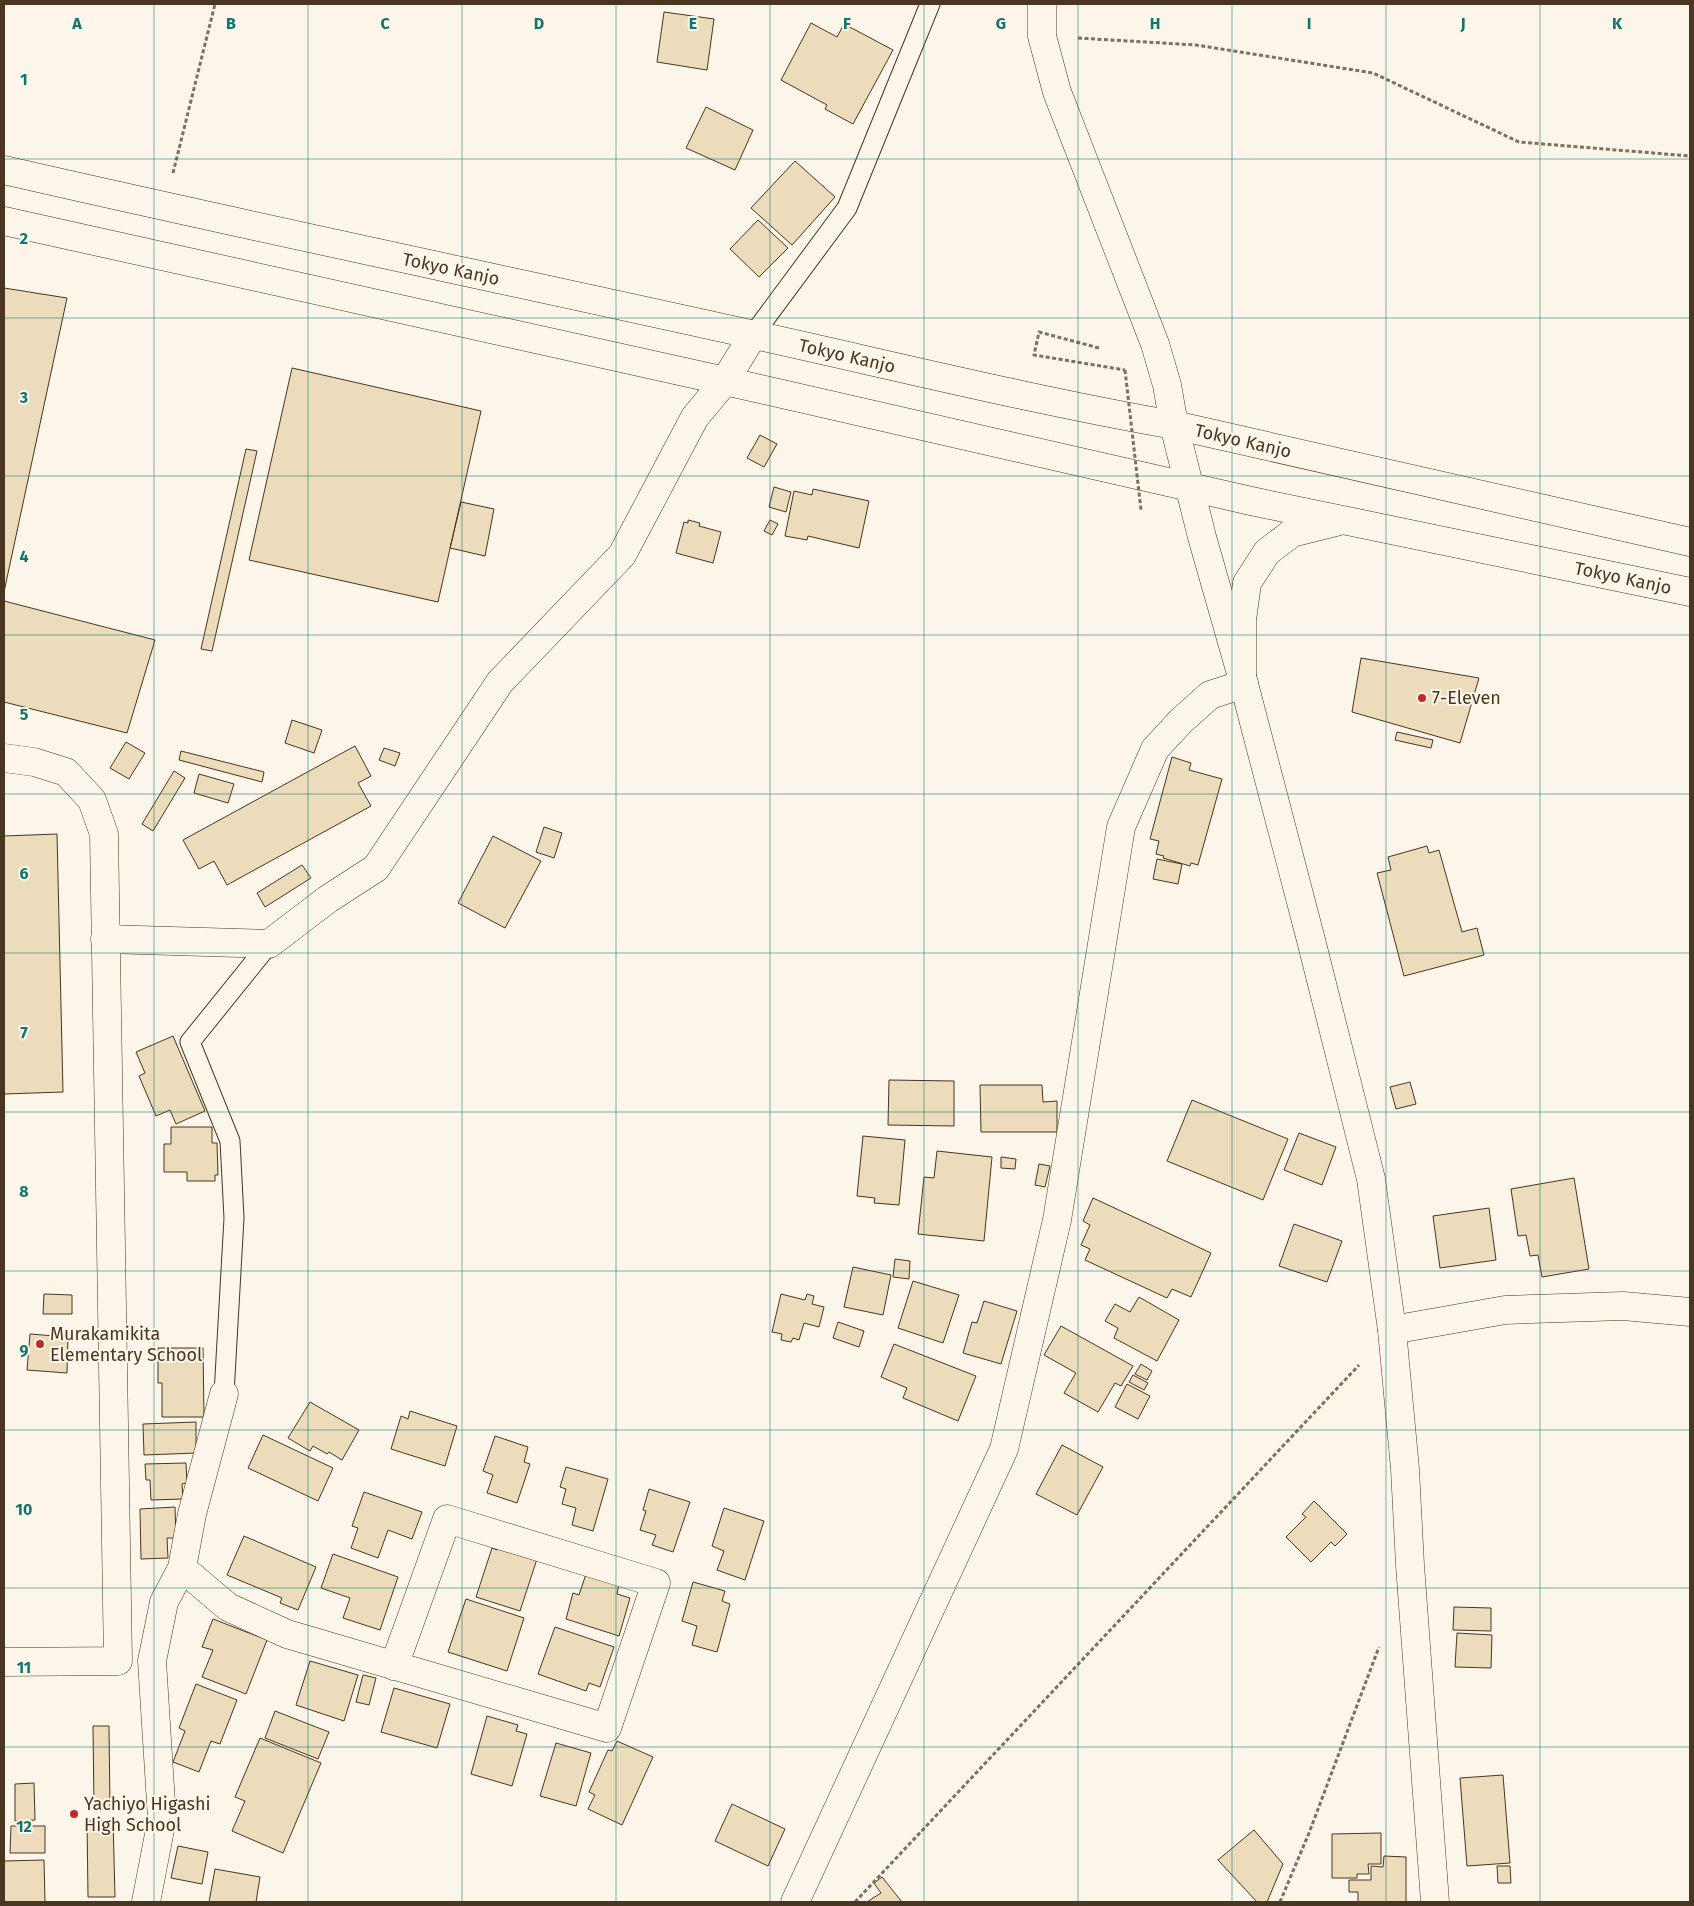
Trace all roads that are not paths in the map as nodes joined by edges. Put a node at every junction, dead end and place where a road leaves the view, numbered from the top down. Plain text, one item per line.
1 (930, 4) edge
2 (1042, 4) edge
3 (4, 170) edge
4 (4, 221) edge
5 (753, 334) junction
6 (726, 381) junction
7 (1174, 425) junction
8 (1190, 488) junction
9 (1342, 520) junction
10 (1690, 542) edge
11 (1690, 592) edge
12 (1243, 681) junction
13 (4, 758) edge
14 (105, 939) junction
15 (269, 944) junction
16 (1690, 1312) edge
17 (1392, 1330) junction
18 (224, 1394) joint
19 (182, 1568) junction
20 (118, 1661) junction
21 (152, 1661) junction
22 (4, 1662) edge
23 (394, 1666) junction
24 (146, 1902) edge
25 (795, 1902) edge
26 (1434, 1902) edge

1 - 5 lane
2 - 7 main road
3 - 5 main road, Tokyo Kanjo
4 - 6 main road, Tokyo Kanjo
5 - 6 main road
5 - 7 main road, Tokyo Kanjo
6 - 8 main road, Tokyo Kanjo
6 - 15 main road
7 - 8 main road
7 - 10 main road, Tokyo Kanjo
8 - 9 main road, Tokyo Kanjo
8 - 12 main road
9 - 11 main road, Tokyo Kanjo
9 - 12 main road
12 - 17 main road
12 - 25 main road
13 - 14 main road
14 - 15 main road
14 - 20 main road
15 - 18 lane
16 - 17 main road
17 - 26 main road
18 - 19 main road
19 - 21 main road
19 - 23 main road
20 - 21 main road
20 - 22 main road
21 - 24 main road
23 - 23 main road

